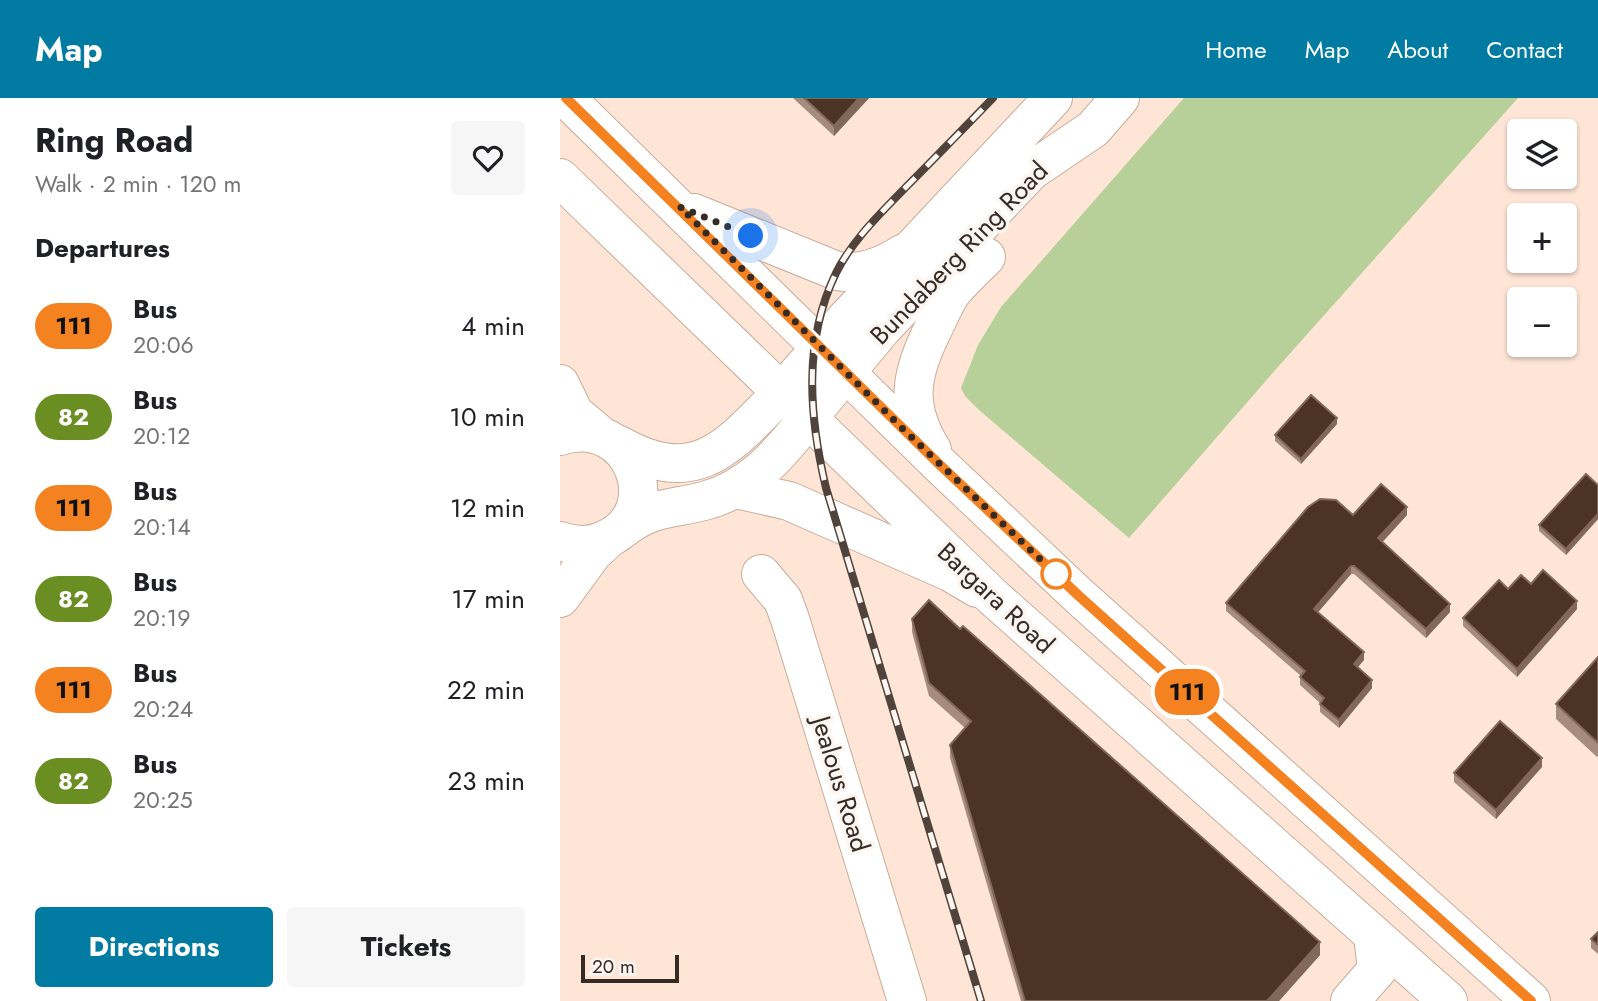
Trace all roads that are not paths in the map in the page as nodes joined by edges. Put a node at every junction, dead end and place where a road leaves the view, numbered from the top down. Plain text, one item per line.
1 (566, 98) edge
2 (1053, 98) edge
3 (1120, 98) edge
4 (1093, 130) junction
5 (560, 178) edge
6 (680, 207) junction
7 (915, 247) junction
8 (833, 360) junction
9 (560, 384) edge
10 (794, 406) junction
11 (560, 436) edge
12 (609, 440) junction
13 (941, 466) junction
14 (736, 489) junction
15 (614, 535) junction
16 (560, 541) edge
17 (761, 573) dead end
18 (560, 598) edge
19 (993, 598) junction
20 (1373, 935) junction
21 (1353, 1000) edge
22 (908, 1001) edge
23 (1448, 1001) edge
24 (1531, 1001) edge

1 - 6 main road
2 - 7 main road, Bundaberg Ring Road
3 - 4 main road, Bundaberg Ring Road
4 - 8 main road, Bundaberg Ring Road
4 - 13 main road
5 - 10 main road, Bargara Road
6 - 7 main road
6 - 8 main road
7 - 8 main road, Bundaberg Ring Road
8 - 10 main road, Bundaberg Ring Road
8 - 13 main road
9 - 12 main road
10 - 12 main road
10 - 14 main road
10 - 19 main road, Bargara Road
11 - 12 main road
12 - 15 main road
13 - 24 main road
14 - 15 main road
14 - 19 main road
15 - 16 main road
15 - 18 main road
17 - 22 main road, Jealous Road
19 - 20 main road, Bargara Road
20 - 21 main road
20 - 23 main road, Bargara Road

